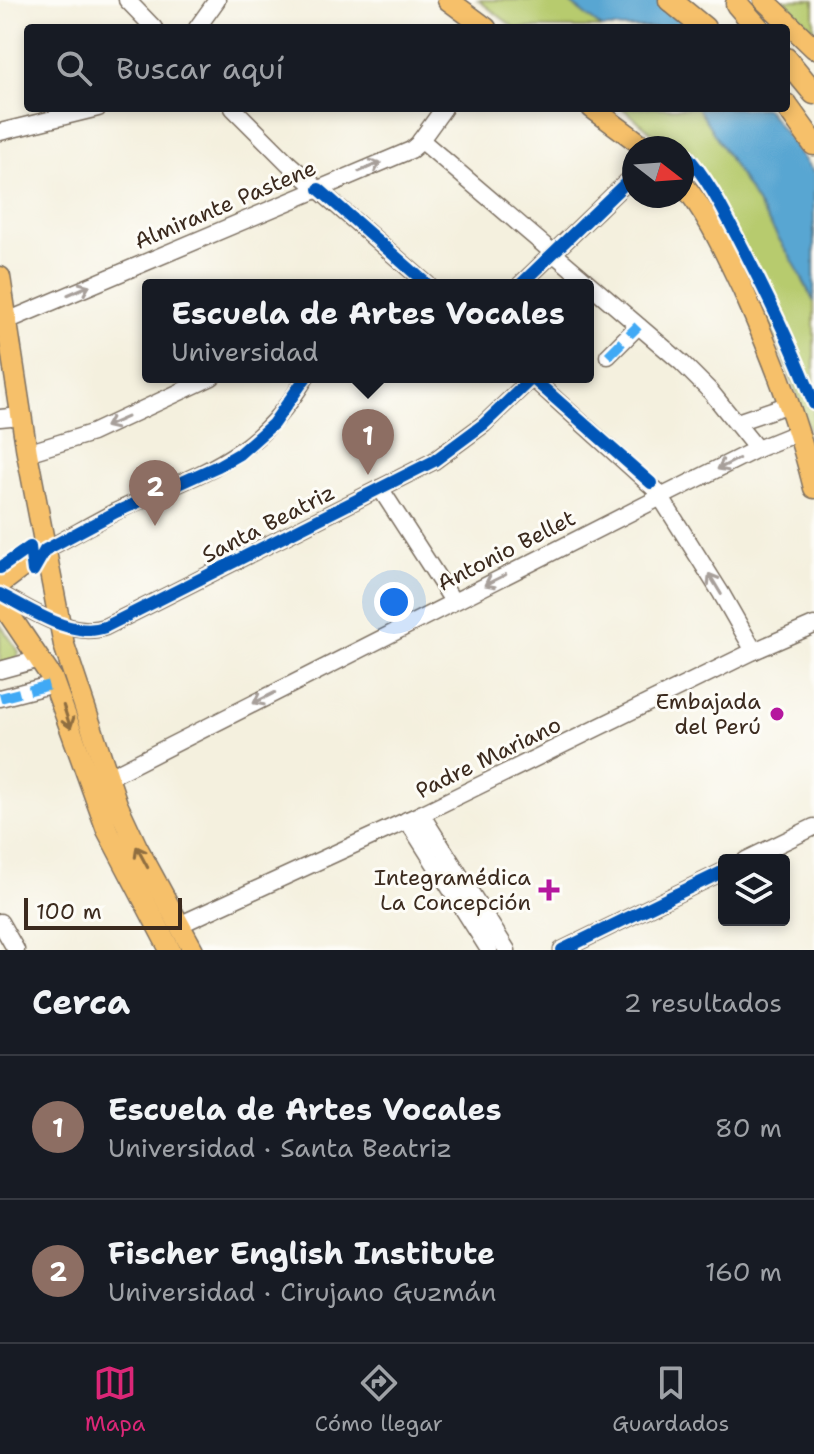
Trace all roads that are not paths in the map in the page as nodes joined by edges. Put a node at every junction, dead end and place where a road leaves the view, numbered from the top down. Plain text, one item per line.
1 (127, 0) edge
2 (217, 0) edge
3 (448, 0) edge
4 (670, 0) edge
5 (692, 0) edge
6 (764, 0) edge
7 (737, 4) dead end
8 (150, 24) edge
9 (200, 24) edge
10 (481, 24) edge
11 (699, 24) edge
12 (716, 24) edge
13 (754, 24) edge
14 (789, 24) edge
15 (790, 25) edge
16 (814, 48) edge
17 (790, 64) edge
18 (814, 93) edge
19 (790, 111) edge
20 (82, 112) edge
21 (237, 112) edge
22 (441, 112) edge
23 (597, 112) edge
24 (0, 132) edge
25 (630, 136) edge
26 (421, 140) junction
27 (814, 144) edge
28 (622, 187) edge
29 (319, 189) junction
30 (694, 201) edge
31 (553, 253) junction
32 (0, 277) edge
33 (420, 279) edge
34 (526, 279) edge
35 (583, 279) edge
36 (594, 288) edge
37 (7, 321) junction
38 (638, 326) junction
39 (608, 356) dead end
40 (199, 383) edge
41 (302, 383) edge
42 (526, 383) edge
43 (537, 383) edge
44 (790, 404) junction
45 (21, 416) junction
46 (0, 418) edge
47 (737, 422) junction
48 (799, 432) junction
49 (757, 449) junction
50 (27, 453) junction
51 (380, 488) junction
52 (814, 488) edge
53 (662, 497) junction
54 (45, 550) junction
55 (0, 584) edge
56 (0, 594) edge
57 (0, 601) edge
58 (453, 601) junction
59 (59, 622) junction
60 (814, 625) edge
61 (754, 651) junction
62 (40, 659) junction
63 (0, 670) edge
64 (54, 684) junction
65 (0, 698) edge
66 (107, 778) junction
67 (414, 817) junction
68 (814, 827) edge
69 (758, 854) edge
70 (718, 874) edge
71 (0, 922) edge
72 (179, 925) junction
73 (500, 948) edge
74 (16, 950) edge
75 (170, 950) edge
76 (193, 950) edge
77 (562, 950) edge

1 - 8 street
2 - 9 street
3 - 10 main road
4 - 11 highway
5 - 12 highway
6 - 14 main road
7 - 13 highway
15 - 16 main road
17 - 18 highway
19 - 27 highway
20 - 24 street
21 - 29 street
22 - 26 street, Almirante Pastene
23 - 25 main road
29 -> 26 street, Almirante Pastene
26 - 31 street
28 - 31 street
29 - 33 street
37 -> 29 street, Almirante Pastene
30 - 44 main road
31 - 34 street
31 - 35 street
32 - 37 main road
36 - 38 street
37 - 45 main road
38 - 39 street
38 - 47 street
40 -> 50 street
41 - 54 street
42 - 51 street, Santa Beatriz
43 - 53 street
44 - 47 street
44 - 48 main road
45 - 46 street
45 - 50 main road
47 - 49 street
48 - 49 street, Antonio Bellet
48 - 52 main road
49 -> 53 street, Antonio Bellet
50 - 54 main road
51 - 58 street
51 - 59 street, Santa Beatriz
53 -> 58 street, Antonio Bellet
61 -> 53 street
54 - 55 main road
54 - 59 main road
56 - 59 street, Santa Beatriz
57 - 62 main road
58 -> 66 street, Antonio Bellet
59 - 66 main road
60 - 61 street, Padre Mariano
61 - 67 street, Padre Mariano
62 - 63 street
62 - 64 main road
64 - 65 street
64 -> 75 main road
72 -> 66 main road
67 - 72 street, Padre Mariano
67 - 73 street
68 - 69 street
70 - 77 street
71 - 74 street
72 - 76 main road

